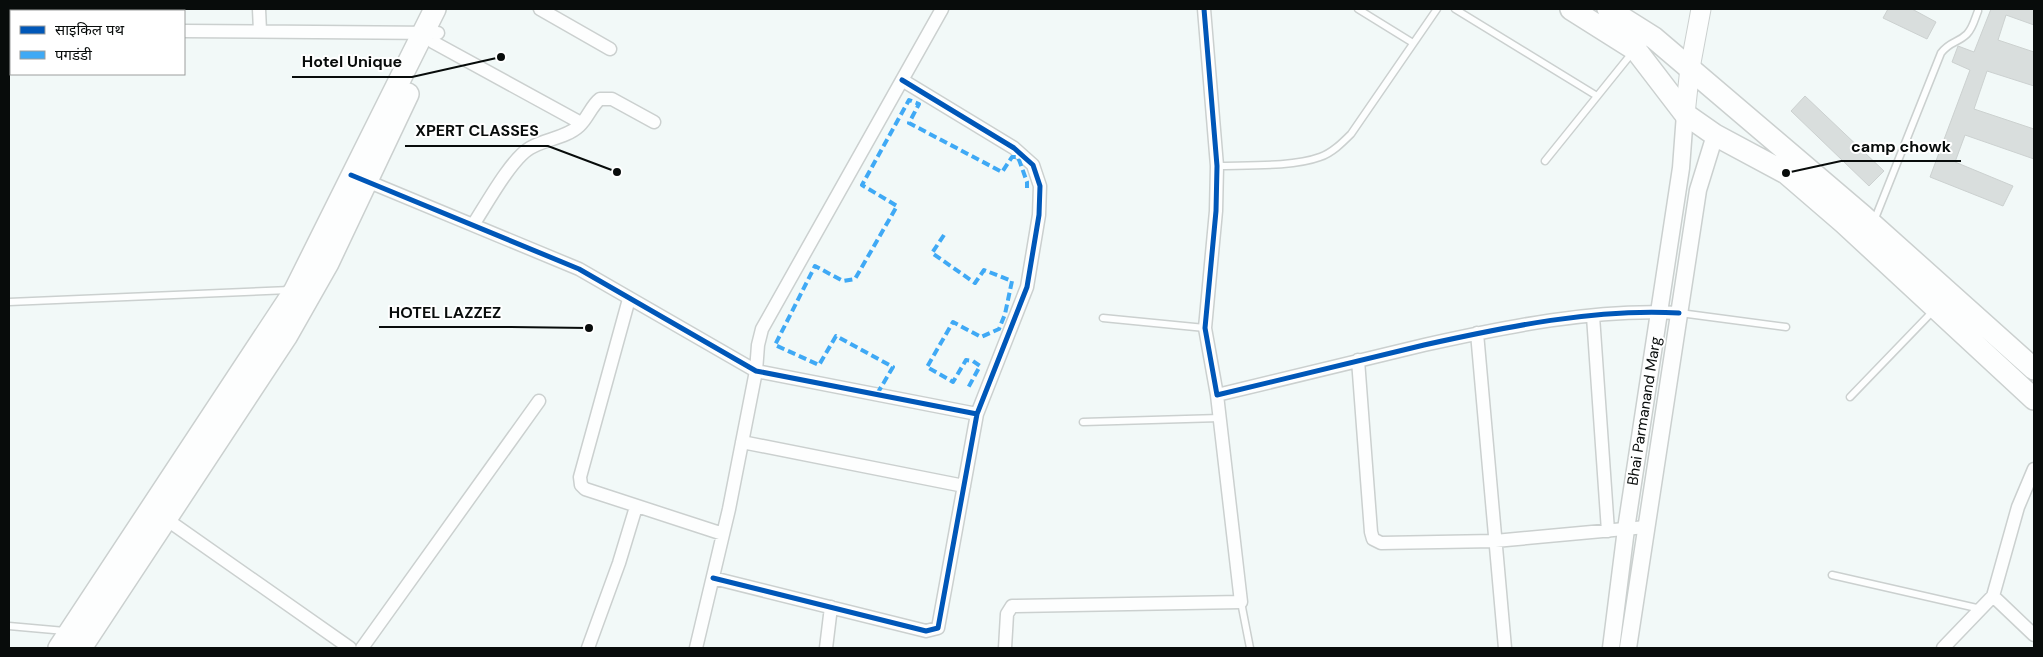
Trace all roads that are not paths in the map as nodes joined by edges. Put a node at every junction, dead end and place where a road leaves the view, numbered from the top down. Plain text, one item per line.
1 (259, 9) edge
2 (435, 9) edge
3 (450, 9) edge
4 (540, 9) edge
5 (942, 9) edge
6 (1204, 9) edge
7 (1358, 9) edge
8 (1437, 9) edge
9 (1455, 9) edge
10 (1570, 9) edge
11 (1608, 9) edge
12 (1701, 9) edge
13 (1978, 11) dead end
14 (185, 31) edge
15 (260, 31) junction
16 (431, 36) junction
17 (1414, 43) junction
18 (610, 49) dead end
19 (1635, 50) junction
20 (1690, 68) junction
21 (902, 80) junction
22 (1597, 96) junction
23 (1685, 114) junction
24 (654, 122) dead end
25 (581, 123) junction
26 (1715, 135) junction
27 (1545, 161) dead end
28 (1218, 166) junction
29 (359, 178) junction
30 (1872, 224) junction
31 (473, 225) junction
32 (304, 289) junction
33 (629, 299) junction
34 (9, 302) edge
35 (1936, 308) junction
36 (1659, 312) junction
37 (1679, 313) junction
38 (1593, 316) junction
39 (1103, 318) dead end
40 (1786, 327) dead end
41 (1206, 328) junction
42 (1477, 333) junction
43 (1358, 360) junction
44 (2034, 369) edge
45 (756, 371) junction
46 (1217, 395) junction
47 (1850, 397) dead end
48 (2034, 399) edge
49 (538, 401) dead end
50 (977, 414) junction
51 (1220, 418) junction
52 (1083, 422) dead end
53 (742, 442) junction
54 (2034, 469) edge
55 (964, 486) junction
56 (636, 507) junction
57 (166, 519) junction
58 (1646, 528) junction
59 (1626, 529) junction
60 (1608, 531) junction
61 (723, 534) junction
62 (1495, 541) junction
63 (1832, 575) dead end
64 (713, 578) junction
65 (1993, 596) junction
66 (1241, 602) junction
67 (831, 607) junction
68 (1981, 609) junction
69 (9, 626) edge
70 (2034, 635) edge
71 (74, 643) edge
72 (350, 648) edge
73 (362, 648) edge
74 (588, 648) edge
75 (696, 648) edge
76 (826, 648) edge
77 (1005, 648) edge
78 (1250, 648) edge
79 (1505, 648) edge
80 (1611, 648) edge
81 (1628, 648) edge
82 (1943, 648) edge

1 - 15 street
2 - 16 main road
3 - 16 main road
4 - 18 street
5 - 21 street
6 - 28 street
7 - 17 lane
8 - 17 lane
9 - 22 lane
10 - 19 main road
11 - 20 main road
12 - 20 main road
13 - 30 lane
14 - 15 street
15 - 16 street
16 - 25 street
16 - 29 main road
17 - 28 lane
19 - 22 lane
19 - 23 main road
20 - 23 main road
20 - 30 main road
21 - 45 street
21 - 50 street
22 - 27 lane
23 - 26 main road
23 - 36 street, Bhai Parmanand Marg
24 - 25 street
25 - 31 street
26 - 35 main road
26 - 37 street, Bhai Parmanand Marg
28 - 41 street
29 - 31 street
29 - 32 main road
30 - 44 main road
31 - 33 street
32 - 34 lane
32 - 57 main road
32 - 71 main road
33 - 45 street
33 - 56 street
35 - 47 lane
35 - 48 main road
36 - 37 street
36 - 38 street
36 - 59 street, Bhai Parmanand Marg
37 - 40 lane
37 - 58 street, Bhai Parmanand Marg
38 - 42 street
38 - 60 street
39 - 41 lane
41 - 46 street
42 - 43 street
42 - 62 street
43 - 46 street
43 - 62 street
45 - 50 street
45 - 53 street
46 - 51 street
49 - 73 street
50 - 55 street
51 - 52 lane
51 - 66 street
53 - 55 street
53 - 61 street
54 - 65 street
55 - 67 street
56 - 61 street
56 - 74 street
57 - 71 main road
57 - 72 street
58 - 59 street
58 - 81 street, Bhai Parmanand Marg
59 - 60 street
59 - 80 street, Bhai Parmanand Marg
60 - 62 street
61 - 64 street
62 - 79 street
63 - 68 lane
64 - 67 street
64 - 75 street
65 - 68 street
65 - 70 street
66 - 77 street
66 - 78 lane
67 - 76 street
68 - 82 street
69 - 71 lane

